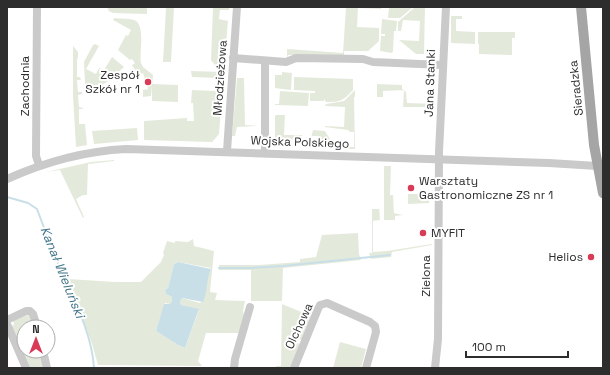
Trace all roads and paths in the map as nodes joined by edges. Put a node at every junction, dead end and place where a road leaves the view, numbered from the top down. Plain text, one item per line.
1 (37, 7) edge
2 (237, 7) edge
3 (446, 7) edge
4 (581, 7) edge
5 (233, 58) junction
6 (265, 61) junction
7 (443, 65) junction
8 (227, 151) junction
9 (265, 153) junction
10 (439, 159) junction
11 (39, 166) junction
12 (600, 167) edge
13 (7, 179) edge
14 (603, 193) edge
15 (250, 307) dead end
16 (35, 319) edge
17 (7, 320) edge
18 (7, 324) edge
19 (26, 368) edge
20 (234, 368) edge
21 (294, 368) edge
22 (366, 368) edge
23 (435, 368) edge

1 - 11 street, Zachodnia
2 - 5 street, Młodzieżowa
3 - 7 street, Jana Stanki
4 - 12 main road, Sieradzka
5 - 6 street
5 - 8 street, Młodzieżowa
6 - 7 street
6 - 9 street
7 - 10 street, Jana Stanki
8 - 9 street, Wojska Polskiego
8 - 11 street, Wojska Polskiego
9 - 10 street, Wojska Polskiego
10 - 12 street, Wojska Polskiego
10 - 23 street, Zielona
11 - 13 street, Wojska Polskiego
12 - 14 main road, Sieradzka
15 - 20 street
16 - 17 street
18 - 19 street
21 - 22 street, Olchowa

